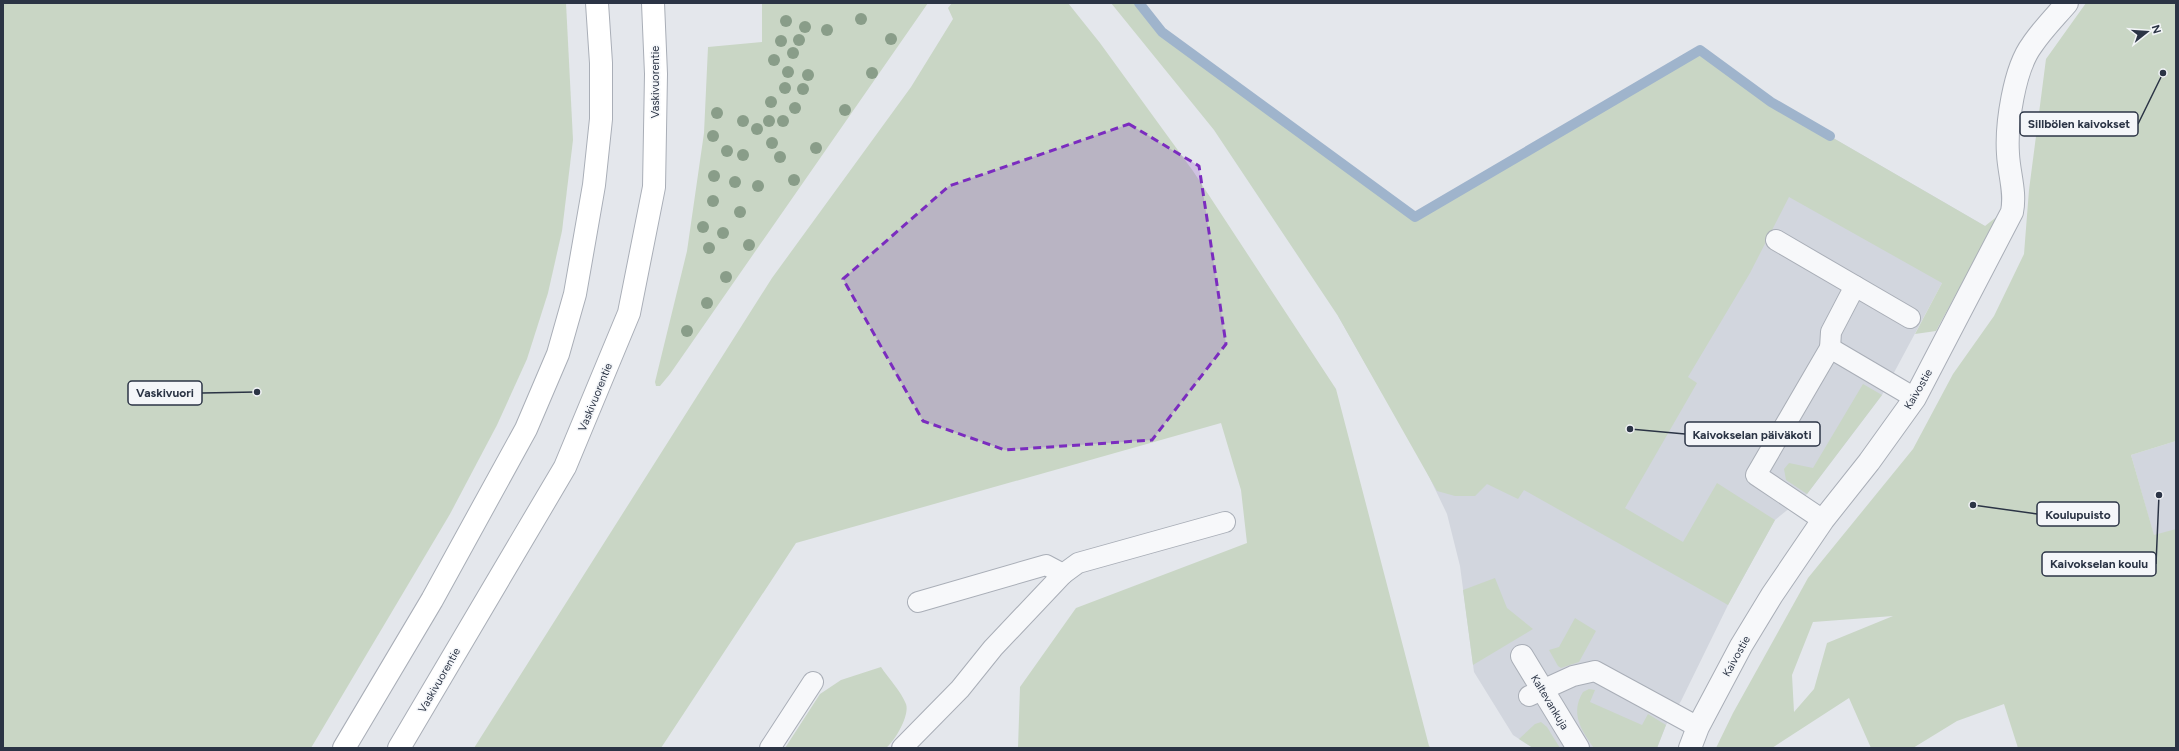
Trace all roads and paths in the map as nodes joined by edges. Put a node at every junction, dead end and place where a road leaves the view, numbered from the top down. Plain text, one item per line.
1 (597, 3) edge
2 (653, 3) edge
3 (2067, 3) edge
4 (1776, 240) dead end
5 (1855, 286) junction
6 (1910, 318) dead end
7 (1830, 348) junction
8 (1915, 398) junction
9 (1823, 520) junction
10 (1225, 522) dead end
11 (1063, 574) junction
12 (918, 602) dead end
13 (1522, 656) dead end
14 (813, 682) dead end
15 (1536, 692) junction
16 (1698, 728) junction
17 (344, 748) edge
18 (399, 748) edge
19 (770, 748) edge
20 (902, 748) edge
21 (1578, 748) edge
22 (1690, 748) edge

1 - 17 main road
2 - 18 main road, Vaskivuorentie
3 - 8 street, Kaivostie
4 - 5 lane
5 - 6 lane
5 - 7 lane
7 - 8 lane
7 - 9 lane
8 - 9 street, Kaivostie
9 - 16 street, Kaivostie
10 - 11 lane
11 - 12 lane
11 - 20 lane
13 - 15 street, Kaltevankuja
14 - 19 lane
15 - 16 lane
15 - 21 street, Kaltevankuja
16 - 22 street, Kaivostie

